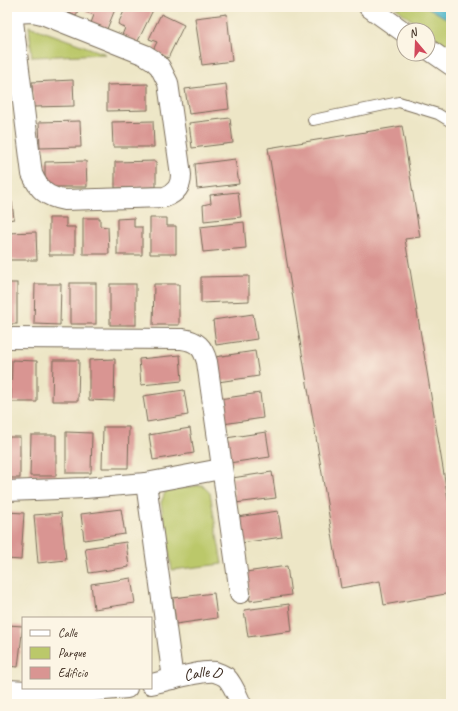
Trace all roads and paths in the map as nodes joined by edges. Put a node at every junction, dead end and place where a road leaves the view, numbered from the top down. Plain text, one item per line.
1 (369, 7) edge
2 (12, 10) edge
3 (396, 26) edge
4 (436, 55) edge
5 (451, 65) edge
6 (312, 120) dead end
7 (451, 122) edge
8 (7, 338) edge
9 (221, 469) junction
10 (146, 483) junction
11 (7, 491) edge
12 (240, 593) dead end
13 (173, 679) junction
14 (152, 684) edge
15 (116, 689) edge
16 (7, 690) edge
17 (241, 704) edge

1 - 3 street
2 - 2 street
4 - 5 street
6 - 7 lane
8 - 9 street
9 - 10 street
9 - 12 street
10 - 11 street
10 - 13 street
13 - 14 street, Calle D
13 - 17 street, Calle D
15 - 16 street

